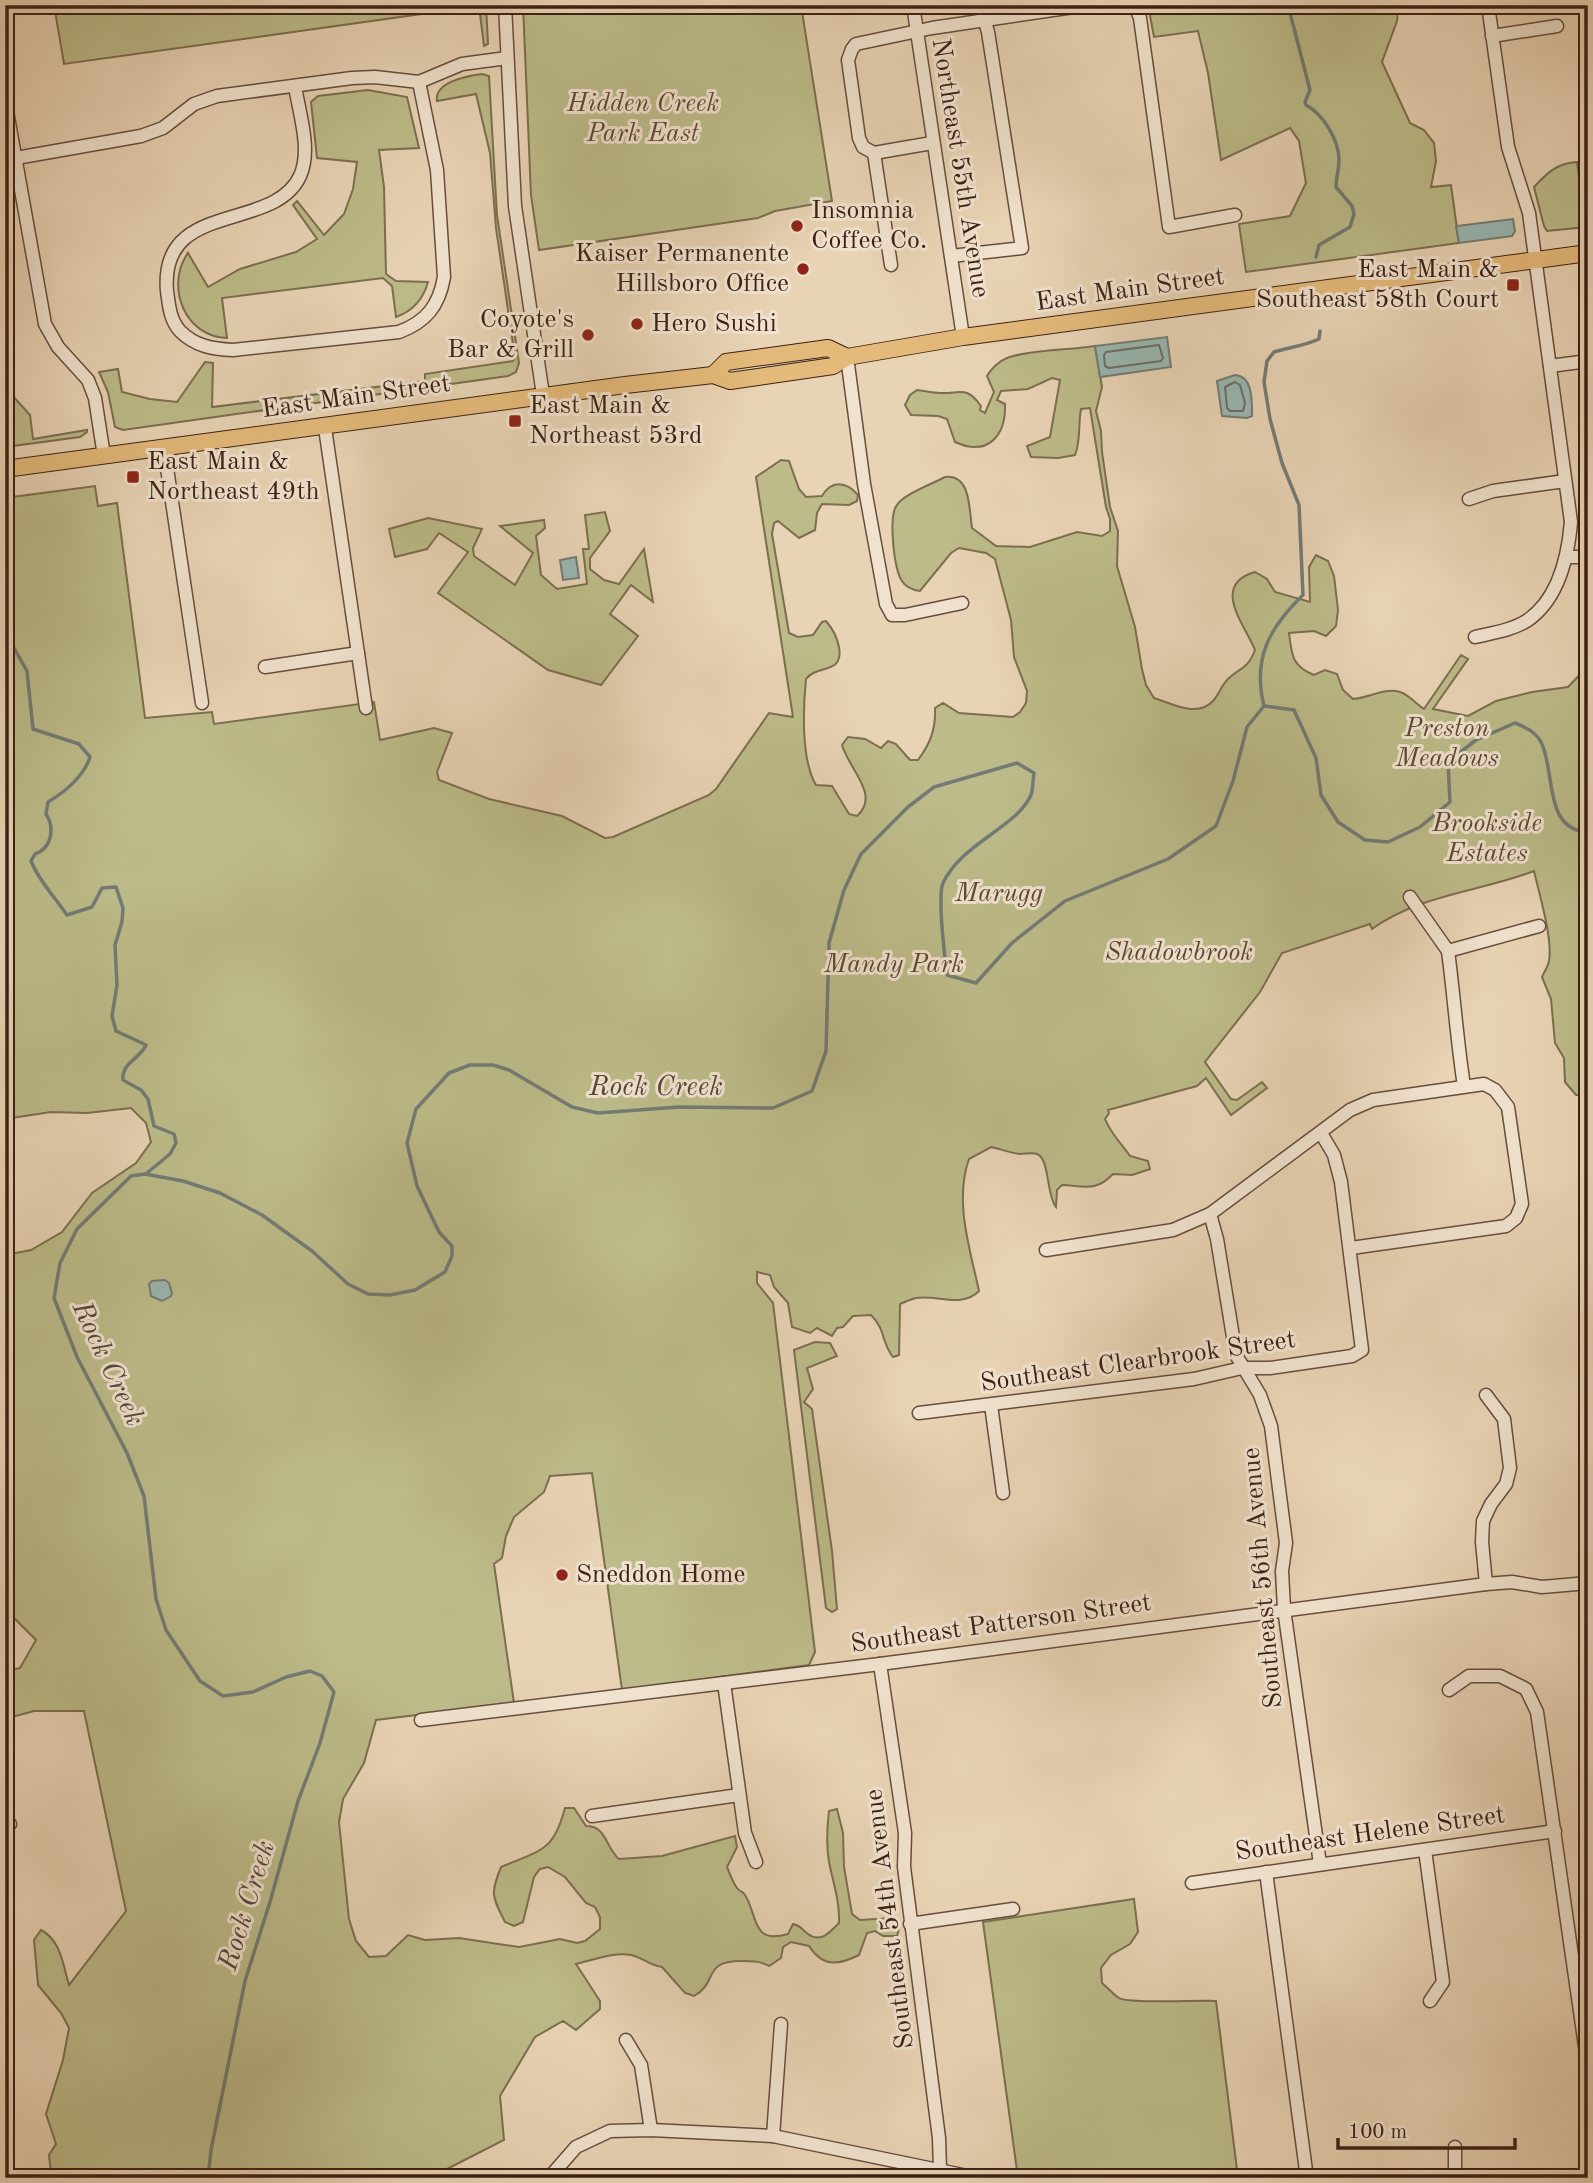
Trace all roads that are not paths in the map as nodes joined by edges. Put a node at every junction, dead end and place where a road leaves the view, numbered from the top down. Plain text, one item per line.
1 (505, 5) edge
2 (913, 5) edge
3 (980, 5) edge
4 (1087, 5) edge
5 (1135, 5) edge
6 (1488, 5) edge
7 (985, 21) junction
8 (1557, 26) dead end
9 (917, 33) junction
10 (1492, 36) junction
11 (507, 58) junction
12 (419, 82) junction
13 (295, 86) junction
14 (5, 100) edge
15 (932, 143) junction
16 (874, 153) junction
17 (16, 158) junction
18 (1235, 215) dead end
19 (1588, 253) edge
20 (951, 256) junction
21 (1535, 261) junction
22 (891, 265) dead end
23 (963, 337) junction
24 (847, 356) junction
25 (1588, 361) edge
26 (1550, 366) junction
27 (543, 396) junction
28 (325, 428) junction
29 (164, 448) junction
30 (104, 456) junction
31 (5, 469) edge
32 (1565, 481) junction
33 (1469, 499) dead end
34 (1567, 557) junction
35 (1588, 557) edge
36 (962, 603) dead end
37 (1475, 637) dead end
38 (358, 653) junction
39 (265, 667) dead end
40 (202, 703) dead end
41 (366, 708) dead end
42 (1410, 897) dead end
43 (1539, 926) dead end
44 (1448, 951) junction
45 (1464, 1086) junction
46 (1321, 1133) junction
47 (1210, 1214) junction
48 (1351, 1248) junction
49 (1046, 1250) dead end
50 (1242, 1368) junction
51 (1486, 1395) dead end
52 (991, 1405) junction
53 (919, 1413) dead end
54 (1003, 1493) dead end
55 (1588, 1583) edge
56 (1486, 1584) junction
57 (1284, 1609) junction
58 (880, 1664) junction
59 (724, 1683) junction
60 (1448, 1690) dead end
61 (421, 1720) dead end
62 (739, 1795) junction
63 (592, 1816) dead end
64 (1555, 1831) junction
65 (1425, 1850) junction
66 (756, 1862) dead end
67 (1320, 1864) junction
68 (1266, 1872) junction
69 (1192, 1883) dead end
70 (1013, 1909) dead end
71 (910, 1924) junction
72 (1430, 2001) dead end
73 (1585, 2023) edge
74 (781, 2024) dead end
75 (626, 2040) dead end
76 (1588, 2067) edge
77 (651, 2130) junction
78 (773, 2136) junction
79 (1455, 2147) dead end
80 (940, 2170) junction
81 (549, 2178) edge
82 (977, 2178) edge
83 (1307, 2178) edge
84 (1455, 2178) edge

1 - 11 street
2 - 9 street, Northeast 55th Avenue
3 - 7 street
4 - 7 street
5 - 18 street
6 - 10 street
7 - 9 street
7 - 20 street
8 - 10 street
9 - 15 street, Northeast 55th Avenue
9 - 16 street
10 - 21 street
11 - 12 street
11 - 27 street
12 - 13 street
12 - 13 street
13 - 17 street
14 - 17 street
15 - 16 street
15 - 20 street, Northeast 55th Avenue
16 - 22 street
17 - 30 street
19 - 21 main road, East Main Street
20 - 23 street, Northeast 55th Avenue
21 - 23 main road, East Main Street
21 - 26 street
23 - 24 main road, East Main Street
24 - 27 main road, East Main Street
24 - 36 street
25 - 26 street
26 - 32 street
27 - 28 main road, East Main Street
28 - 29 main road, East Main Street
28 - 38 street
29 - 30 main road, East Main Street
29 - 40 street
30 - 31 main road, East Main Street
32 - 33 street
32 - 34 street
34 - 35 street
34 - 37 street
38 - 39 street
38 - 41 street
42 - 44 street
43 - 44 street
44 - 45 street
45 - 46 street
45 - 48 street
46 - 47 street
46 - 48 street
47 - 49 street
47 - 50 street, Southeast 56th Avenue
48 - 50 street, Southeast Clearbrook Street
50 - 52 street, Southeast Clearbrook Street
50 - 57 street, Southeast 56th Avenue
51 - 56 street
52 - 53 street, Southeast Clearbrook Street
52 - 54 street
55 - 56 street, Southeast Patterson Street
56 - 57 street, Southeast Patterson Street
57 - 58 street, Southeast Patterson Street
57 - 67 street, Southeast 56th Avenue
58 - 59 street, Southeast Patterson Street
58 - 71 street, Southeast 54th Avenue
59 - 61 street, Southeast Patterson Street
59 - 62 street
60 - 64 street
62 - 63 street
62 - 66 street
64 - 65 street, Southeast Helene Street
64 - 73 street
65 - 67 street, Southeast Helene Street
65 - 72 street
67 - 68 street, Southeast Helene Street
68 - 69 street, Southeast Helene Street
68 - 83 street
70 - 71 street
71 - 80 street, Southeast 54th Avenue
73 - 76 street
74 - 78 street
75 - 77 street
77 - 78 street
77 - 81 street
78 - 80 street
79 - 84 street
80 - 82 street

